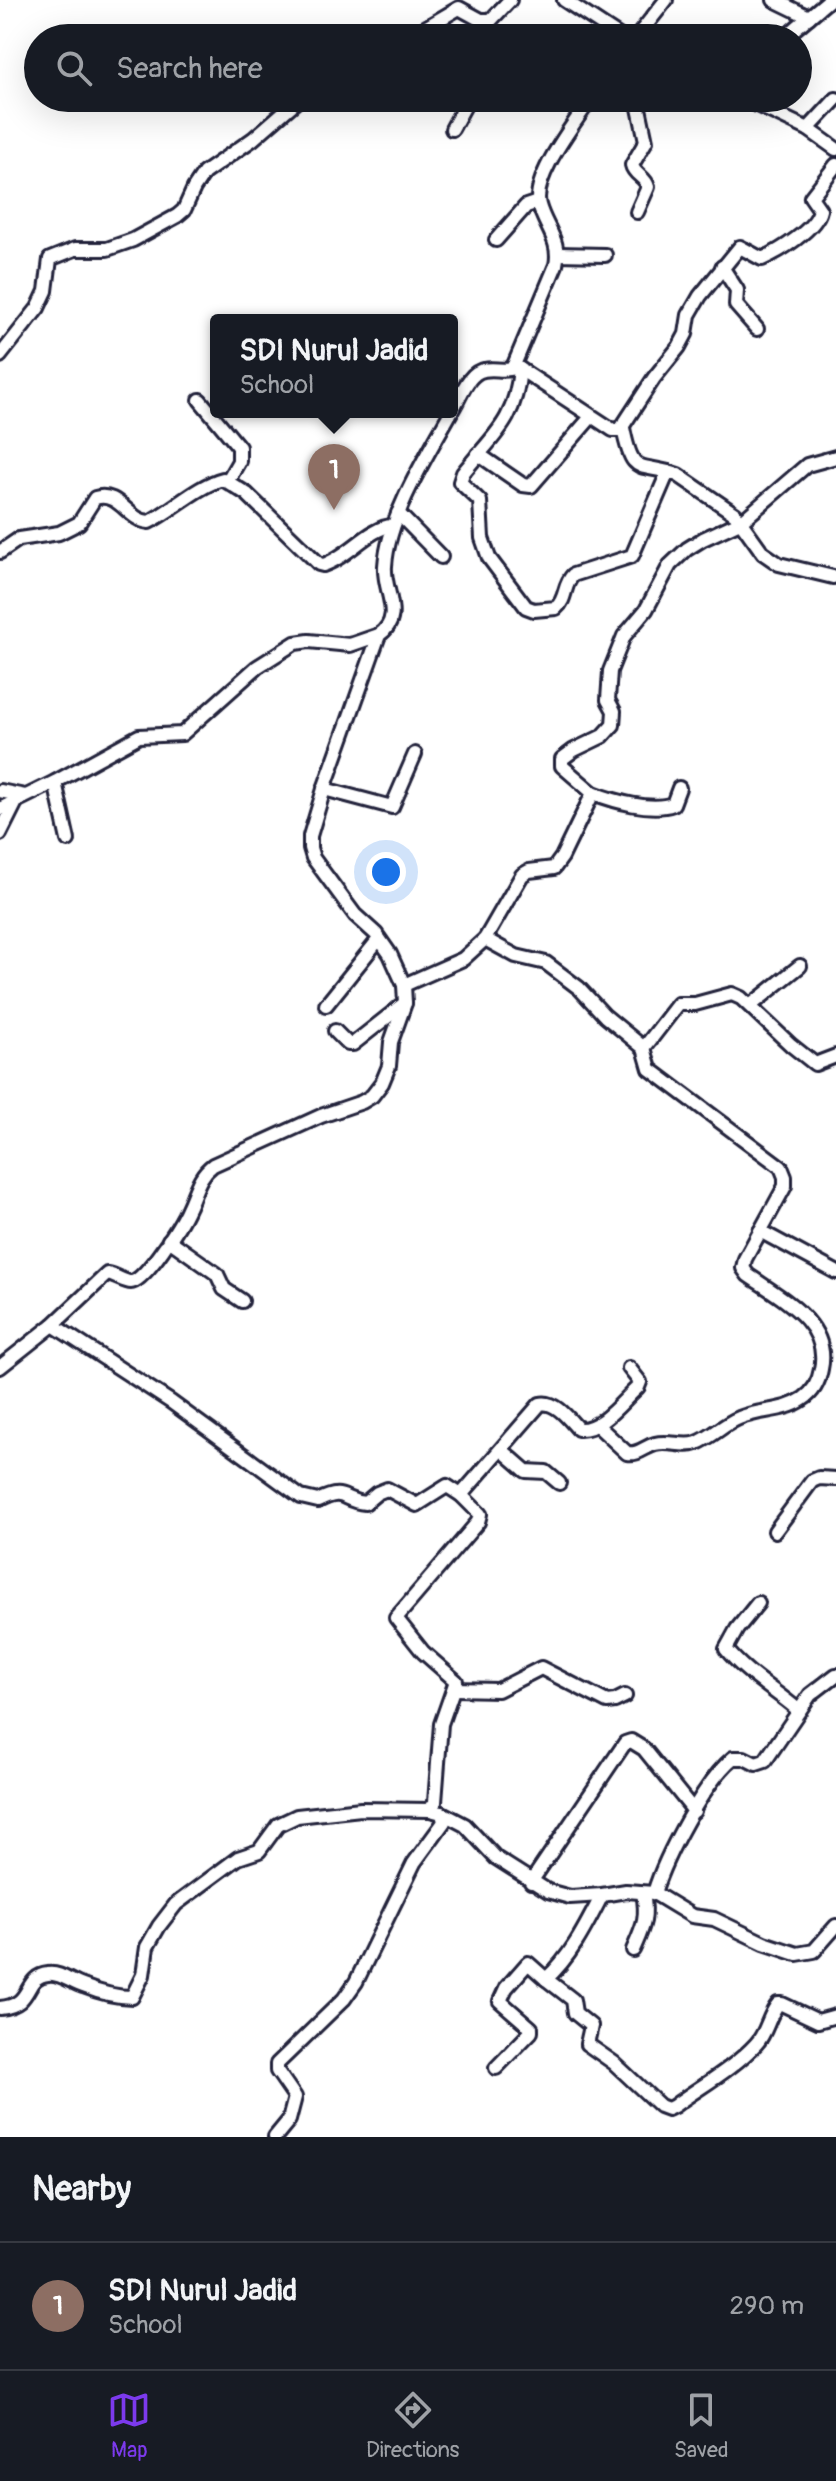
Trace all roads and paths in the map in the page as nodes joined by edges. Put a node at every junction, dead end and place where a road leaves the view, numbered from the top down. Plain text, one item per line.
1 (510, 0) edge
2 (564, 0) edge
3 (666, 0) edge
4 (774, 0) edge
5 (829, 0) edge
6 (809, 17) junction
7 (486, 21) junction
8 (432, 24) edge
9 (485, 24) edge
10 (601, 24) edge
11 (647, 24) edge
12 (801, 24) edge
13 (836, 99) edge
14 (284, 112) edge
15 (461, 112) edge
16 (582, 112) edge
17 (640, 112) edge
18 (770, 112) edge
19 (452, 129) dead end
20 (808, 129) junction
21 (836, 149) edge
22 (836, 165) edge
23 (538, 202) junction
24 (637, 212) dead end
25 (496, 240) dead end
26 (558, 254) junction
27 (605, 255) dead end
28 (722, 267) junction
29 (757, 329) dead end
30 (0, 356) edge
31 (517, 367) junction
32 (458, 399) edge
33 (200, 400) dead end
34 (210, 412) edge
35 (591, 417) junction
36 (215, 418) edge
37 (447, 418) edge
38 (623, 428) junction
39 (478, 454) junction
40 (836, 457) edge
41 (668, 472) junction
42 (228, 480) junction
43 (398, 513) junction
44 (742, 521) junction
45 (392, 526) junction
46 (0, 552) edge
47 (441, 557) dead end
48 (833, 577) dead end
49 (379, 635) junction
50 (415, 754) dead end
51 (55, 782) junction
52 (679, 788) dead end
53 (324, 789) junction
54 (0, 791) edge
55 (593, 793) junction
56 (21, 798) junction
57 (0, 809) edge
58 (0, 834) edge
59 (68, 840) dead end
60 (379, 939) junction
61 (485, 939) junction
62 (800, 966) dead end
63 (404, 985) junction
64 (405, 1003) junction
65 (326, 1005) dead end
66 (750, 1006) junction
67 (335, 1031) dead end
68 (644, 1048) junction
69 (836, 1056) edge
70 (760, 1231) junction
71 (169, 1240) junction
72 (836, 1272) edge
73 (242, 1301) dead end
74 (53, 1325) junction
75 (0, 1367) edge
76 (629, 1368) dead end
77 (597, 1425) junction
78 (502, 1450) junction
79 (836, 1479) edge
80 (559, 1483) dead end
81 (461, 1495) junction
82 (775, 1531) dead end
83 (758, 1603) dead end
84 (834, 1681) edge
85 (454, 1689) junction
86 (625, 1696) dead end
87 (798, 1710) junction
88 (436, 1811) junction
89 (694, 1811) junction
90 (531, 1882) junction
91 (649, 1893) junction
92 (602, 1895) junction
93 (836, 1926) edge
94 (633, 1950) dead end
95 (546, 1979) junction
96 (0, 2008) edge
97 (836, 2016) edge
98 (496, 2068) dead end
99 (275, 2137) edge

1 - 7 street
2 - 10 street
3 - 11 street
4 - 6 street
5 - 6 street
6 - 12 street
7 - 8 street
7 - 9 street
13 - 20 street
14 - 30 street
15 - 19 street
16 - 23 street
17 - 24 street
18 - 20 street
20 - 21 street
22 - 28 street
23 - 25 street
23 - 26 street
26 - 27 street
26 - 31 street
28 - 29 street
28 - 38 street
31 - 32 street
31 - 35 street
31 - 39 street
33 - 34 street
35 - 38 street
35 - 39 street
36 - 42 street
37 - 43 street
38 - 41 street
39 - 41 street
40 - 44 street
41 - 44 street
42 - 45 street
42 - 46 street
43 - 45 street
43 - 47 street
44 - 48 street
44 - 55 street
45 - 49 street
49 - 51 street
49 - 53 street
50 - 53 street
51 - 56 street
51 - 59 street
52 - 55 street
53 - 60 street
54 - 56 street
55 - 61 street
56 - 57 street
56 - 58 street
60 - 63 street
60 - 65 street
61 - 63 street
61 - 68 street
62 - 66 street
63 - 64 street
64 - 67 street
64 - 71 street
66 - 68 street
66 - 69 street
68 - 70 street
70 - 72 street
70 - 77 street
71 - 73 street
71 - 74 street
74 - 75 street
74 - 81 street
76 - 77 street
77 - 78 street
78 - 80 street
78 - 81 street
79 - 82 street
81 - 85 street
83 - 87 street
84 - 87 street
85 - 86 street
85 - 88 street
87 - 89 street
88 - 90 street
88 - 96 street
88 - 99 street
89 - 90 street
89 - 91 street
90 - 92 street
91 - 92 street
91 - 93 street
91 - 94 street
92 - 95 street
95 - 97 street
95 - 98 street

